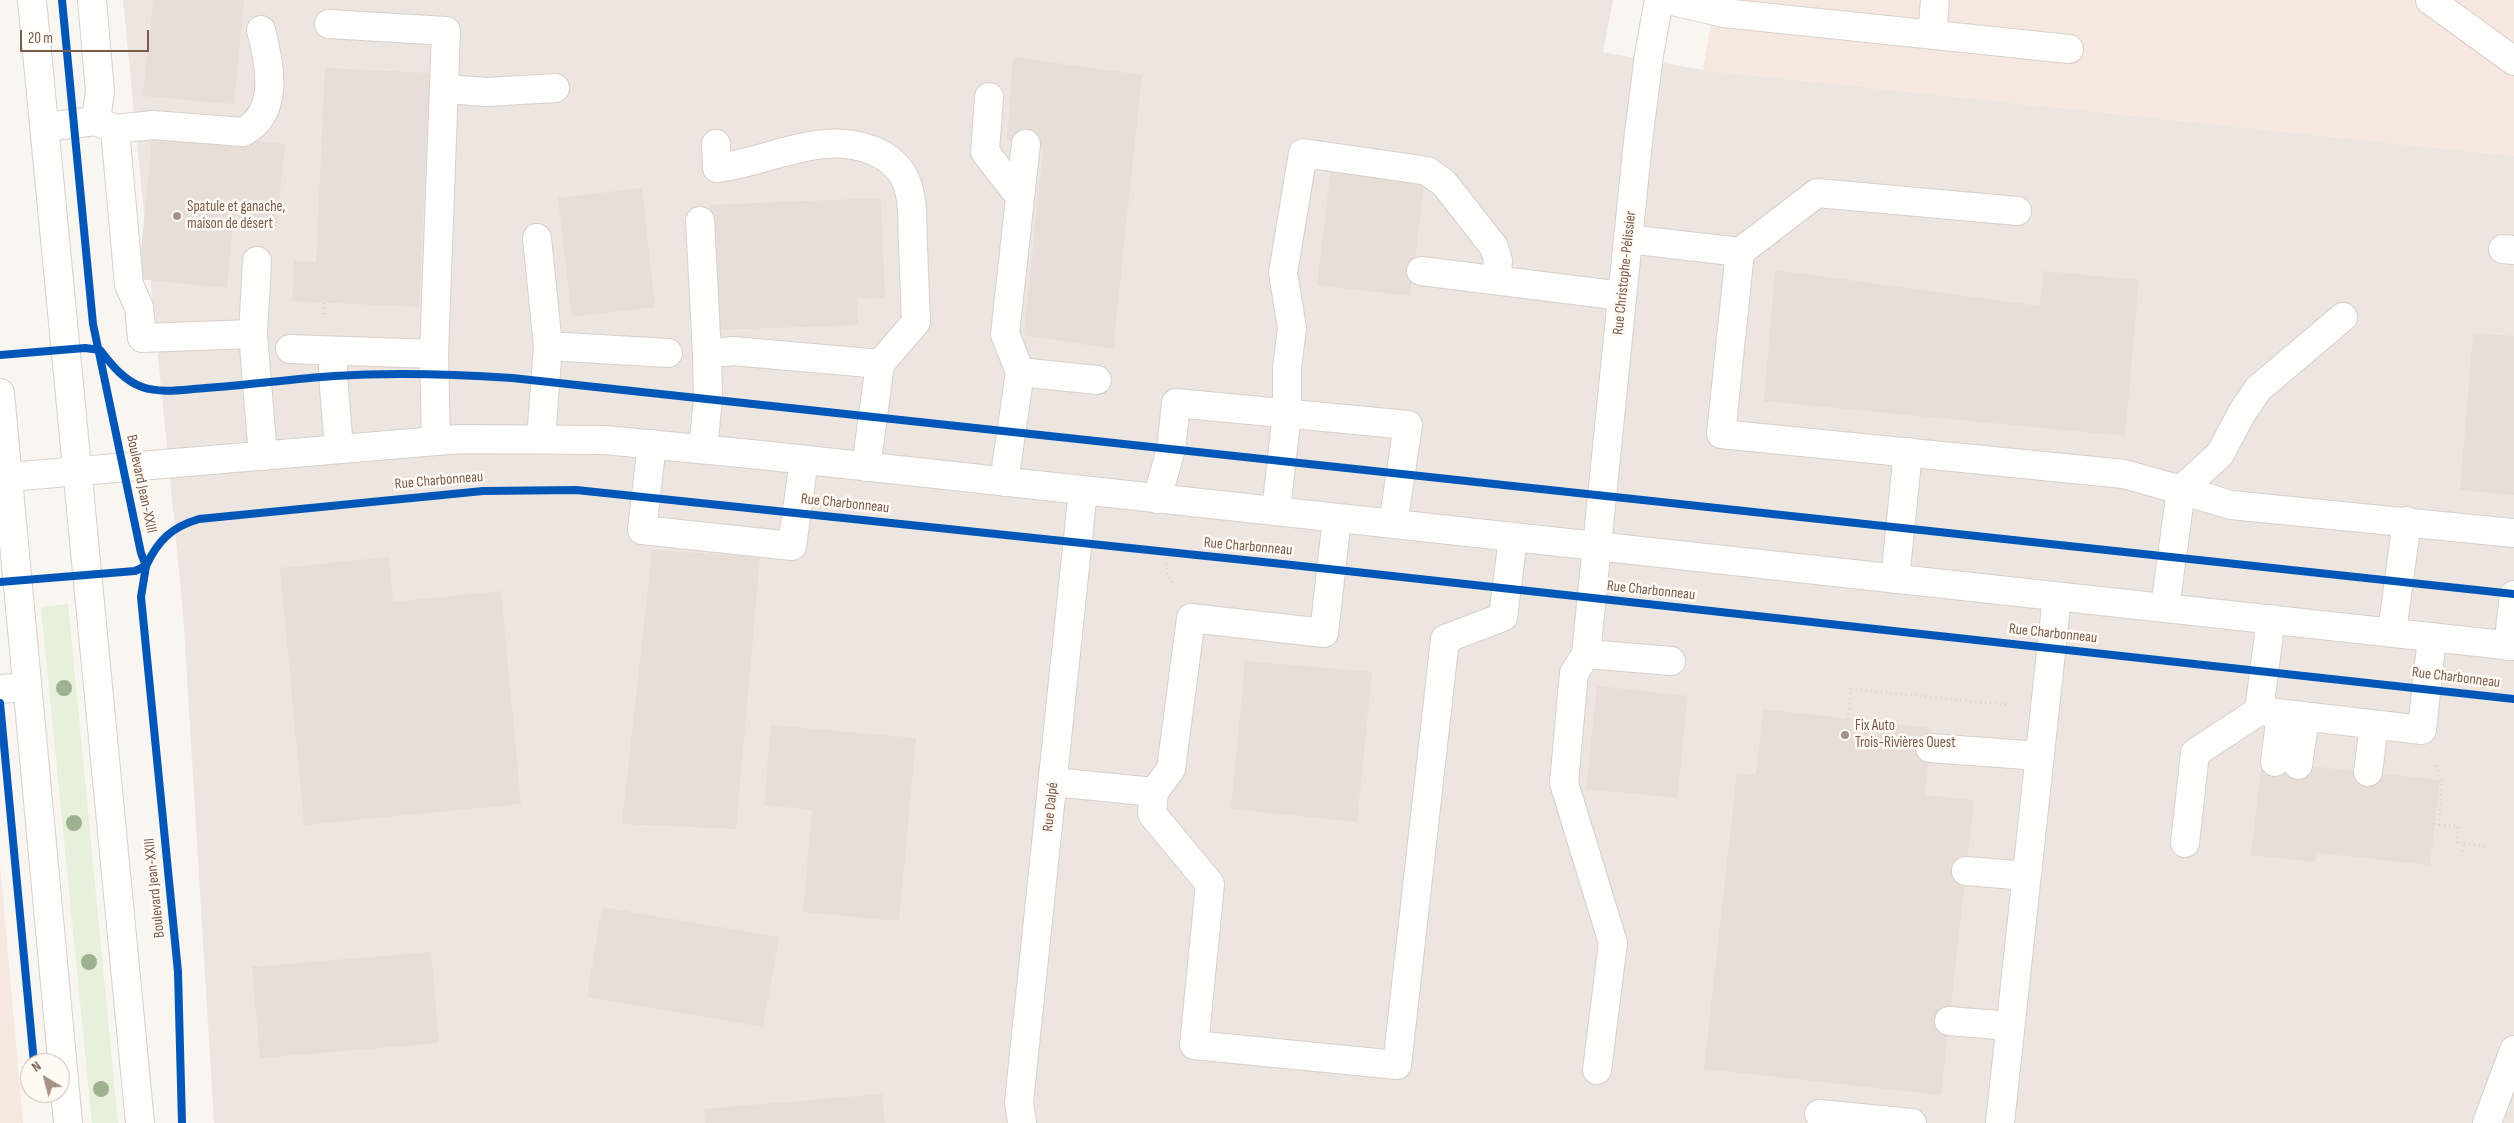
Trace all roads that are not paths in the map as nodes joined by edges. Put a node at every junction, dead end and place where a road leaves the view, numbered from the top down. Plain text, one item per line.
1 (32, 0) edge
2 (92, 0) edge
3 (1659, 0) edge
4 (1668, 0) edge
5 (1934, 0) edge
6 (2430, 0) edge
7 (328, 24) dead end
8 (261, 30) dead end
9 (1932, 35) junction
10 (2069, 49) dead end
11 (2514, 61) edge
12 (555, 88) dead end
13 (444, 89) junction
14 (990, 97) dead end
15 (106, 125) junction
16 (45, 126) junction
17 (716, 144) dead end
18 (1026, 144) dead end
19 (1020, 197) junction
20 (2016, 211) dead end
21 (700, 221) dead end
22 (537, 238) dead end
23 (1628, 239) junction
24 (1740, 252) junction
25 (257, 261) dead end
26 (1421, 271) dead end
27 (1496, 280) junction
28 (1622, 296) junction
29 (2343, 317) dead end
30 (253, 334) junction
31 (548, 346) junction
32 (290, 349) dead end
33 (333, 351) junction
34 (668, 353) dead end
35 (434, 354) junction
36 (707, 354) junction
37 (880, 364) junction
38 (1020, 372) junction
39 (1096, 380) dead end
40 (0, 393) edge
41 (1287, 413) junction
42 (541, 439) junction
43 (436, 441) junction
44 (652, 444) junction
45 (339, 448) junction
46 (703, 449) junction
47 (1908, 452) junction
48 (263, 456) junction
49 (804, 460) junction
50 (866, 467) junction
51 (79, 472) junction
52 (9, 477) junction
53 (1004, 482) junction
54 (1084, 490) junction
55 (2181, 490) junction
56 (1157, 499) junction
57 (1276, 511) junction
58 (1338, 518) junction
59 (2407, 521) junction
60 (1393, 524) junction
61 (2514, 533) edge
62 (1513, 538) junction
63 (1599, 547) junction
64 (1895, 579) junction
65 (2514, 595) edge
66 (2057, 596) junction
67 (2165, 608) junction
68 (2271, 619) junction
69 (2392, 632) junction
70 (2432, 637) junction
71 (2511, 646) edge
72 (1586, 654) junction
73 (1671, 661) dead end
74 (27, 687) junction
75 (0, 689) edge
76 (2281, 714) junction
77 (2374, 725) junction
78 (1930, 748) dead end
79 (2040, 756) junction
80 (2286, 764) dead end
81 (2368, 772) dead end
82 (1053, 782) junction
83 (1154, 792) junction
84 (2185, 843) dead end
85 (1966, 871) dead end
86 (2027, 876) junction
87 (1949, 1021) dead end
88 (2010, 1026) junction
89 (2514, 1050) edge
90 (1597, 1070) dead end
91 (1819, 1114) dead end
92 (68, 1123) edge
93 (140, 1123) edge
94 (1022, 1123) edge
95 (1912, 1123) edge
96 (2000, 1123) edge
97 (2487, 1123) edge

1 - 16 street
2 - 15 street
3 - 23 street, Rue Christophe-Pélissier
4 - 9 street
5 - 9 street
6 - 11 street
7 - 13 street
8 - 15 street
9 - 10 street
12 - 13 street
13 - 35 street
14 - 19 street
15 - 16 street
15 - 30 street
16 - 51 street
17 - 37 street
18 - 19 street
19 - 38 street
20 - 24 street
21 - 36 street
22 - 31 street
23 - 24 street
23 - 28 street, Rue Christophe-Pélissier
24 - 47 street
25 - 30 street
26 - 27 street
27 - 28 street
27 - 41 street
28 - 63 street, Rue Christophe-Pélissier
29 - 55 street
30 - 48 street
31 - 34 street
31 - 42 street
32 - 33 street
33 - 35 street
33 - 45 street
35 - 43 street
36 - 37 street
36 - 46 street
37 - 50 street
38 - 39 street
38 - 53 street
40 - 52 street
41 - 56 street
41 - 57 street
41 - 60 street
42 - 43 street
42 - 44 street
43 - 45 street
44 - 46 street
44 - 49 street
45 - 48 street
46 - 49 street
47 - 55 street
47 - 64 street
48 - 51 street
49 - 50 street
50 - 53 street
51 - 52 street
51 - 93 street
52 - 74 street
53 - 54 street
54 - 56 street
54 - 82 street, Rue Dalpé
55 - 59 street
55 - 67 street
56 - 57 street
57 - 58 street
58 - 60 street
58 - 83 street
59 - 61 street
59 - 69 street
60 - 62 street
62 - 63 street
62 - 83 street
63 - 64 street
63 - 72 street, Rue Christophe-Pélissier
64 - 66 street
65 - 71 street
66 - 67 street
66 - 79 street
67 - 68 street
68 - 69 street
68 - 76 street
69 - 70 street
70 - 71 street
70 - 77 street
72 - 73 street
72 - 90 street
74 - 75 street
74 - 92 street
76 - 77 street
76 - 80 street
76 - 84 street
77 - 81 street
78 - 79 street
79 - 86 street
82 - 83 street
82 - 94 street, Rue Dalpé
85 - 86 street
86 - 88 street
87 - 88 street
88 - 96 street
89 - 97 street
91 - 95 street

